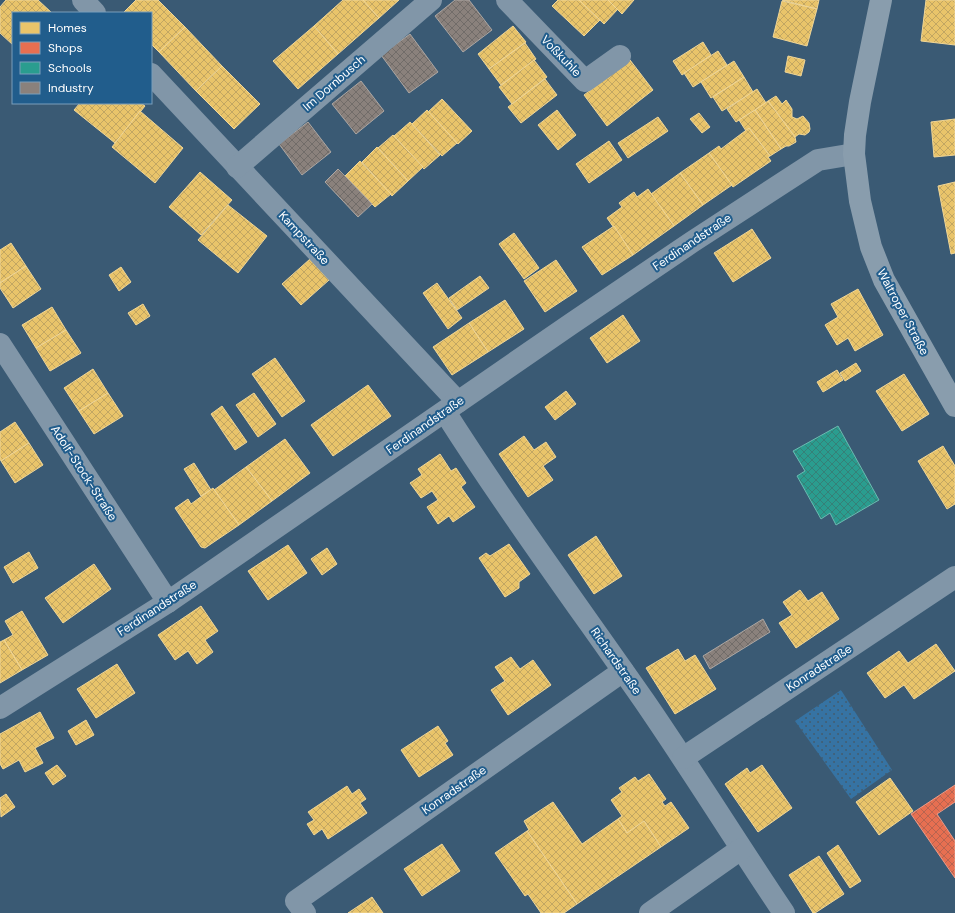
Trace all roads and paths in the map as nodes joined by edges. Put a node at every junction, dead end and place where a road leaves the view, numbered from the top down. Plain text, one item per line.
1 (83, 0) edge
2 (431, 0) edge
3 (507, 0) edge
4 (881, 0) edge
5 (94, 12) edge
6 (620, 56) dead end
7 (152, 75) edge
8 (854, 154) junction
9 (237, 167) junction
10 (0, 344) edge
11 (955, 406) edge
12 (451, 407) junction
13 (955, 577) edge
14 (168, 602) junction
15 (623, 671) junction
16 (0, 708) edge
17 (683, 758) junction
18 (741, 849) junction
19 (305, 913) edge
20 (650, 913) edge
21 (784, 913) edge

1 - 5 street
2 - 9 street, Im Dornbusch
3 - 6 street, Voßkuhle
4 - 8 main road, Waltroper Straße
7 - 9 street, Kampstraße
8 - 11 main road, Waltroper Straße
8 - 12 street, Ferdinandstraße
9 - 12 street, Kampstraße
10 - 14 street, Adolf-Stock-Straße
12 - 14 street, Ferdinandstraße
12 - 15 street, Richardstraße
13 - 17 street, Konradstraße
14 - 16 street, Ferdinandstraße
15 - 17 street, Richardstraße
15 - 19 street, Konradstraße
17 - 18 street, Richardstraße
18 - 20 street
18 - 21 street, Richardstraße

